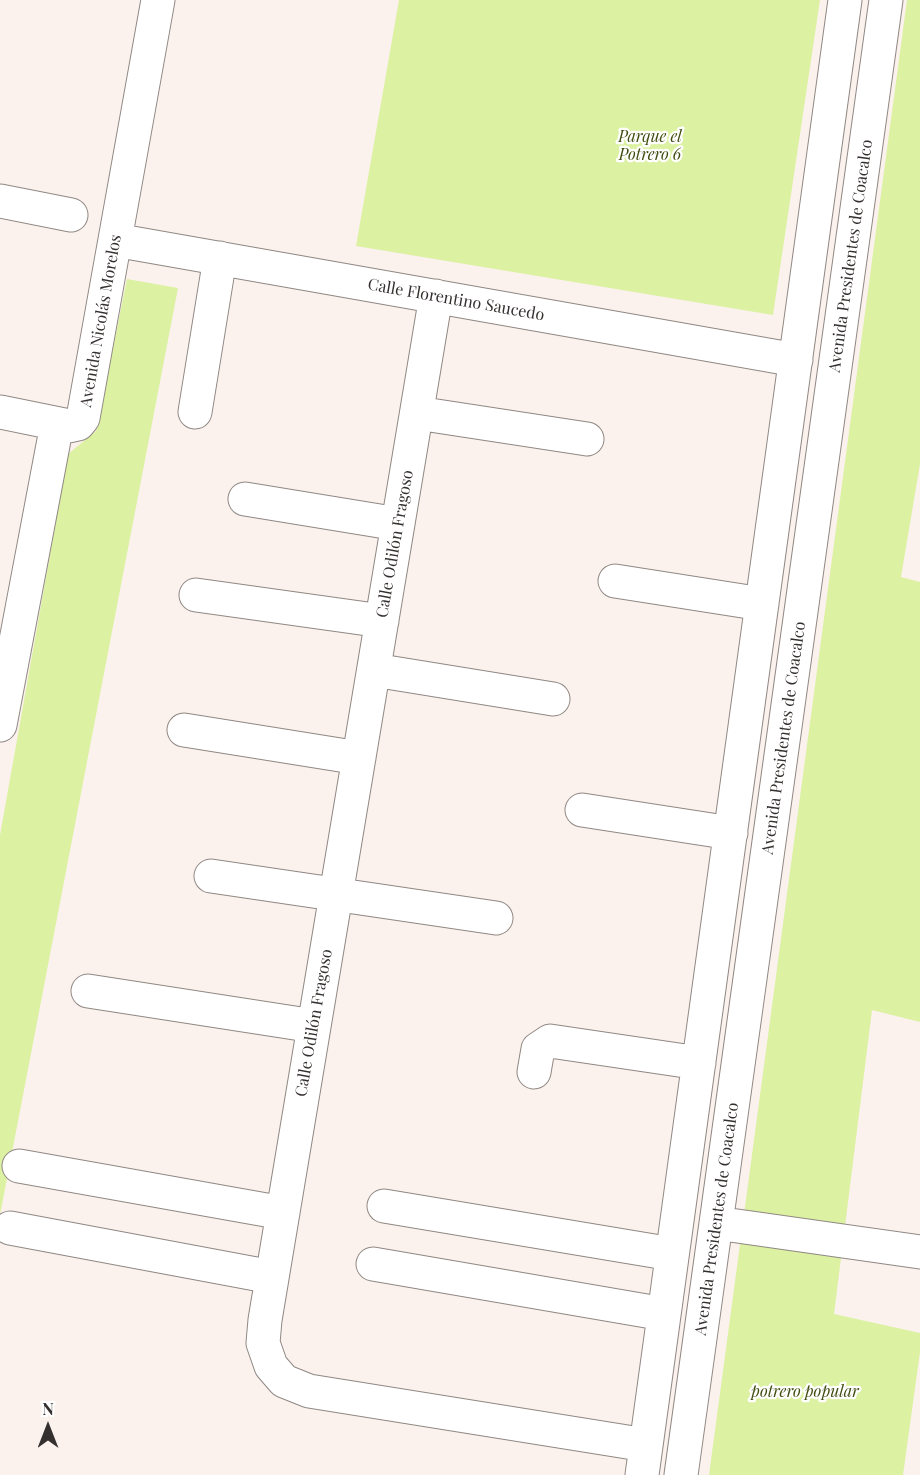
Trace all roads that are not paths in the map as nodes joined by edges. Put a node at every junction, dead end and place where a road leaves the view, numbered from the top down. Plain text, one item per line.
1 (158, 0) edge
2 (845, 0) edge
3 (886, 0) edge
4 (832, 95) junction
5 (872, 100) junction
6 (0, 201) edge
7 (70, 215) dead end
8 (115, 240) junction
9 (220, 258) junction
10 (436, 296) junction
11 (796, 360) junction
12 (0, 412) edge
13 (195, 412) dead end
14 (417, 413) junction
15 (57, 424) junction
16 (587, 439) dead end
17 (245, 499) dead end
18 (398, 524) junction
19 (615, 581) dead end
20 (196, 595) dead end
21 (762, 604) junction
22 (382, 621) junction
23 (374, 670) junction
24 (751, 684) junction
25 (790, 688) junction
26 (553, 699) dead end
27 (0, 725) edge
28 (184, 730) dead end
29 (359, 758) junction
30 (582, 810) dead end
31 (730, 833) junction
32 (211, 876) dead end
33 (336, 894) junction
34 (496, 918) dead end
35 (88, 991) dead end
36 (314, 1026) junction
37 (699, 1063) junction
38 (534, 1072) dead end
39 (18, 1166) dead end
40 (384, 1206) dead end
41 (283, 1213) junction
42 (716, 1222) junction
43 (10, 1228) dead end
44 (920, 1252) edge
45 (672, 1254) junction
46 (373, 1264) dead end
47 (272, 1277) junction
48 (664, 1314) junction
49 (652, 1406) junction
50 (690, 1411) junction
51 (644, 1460) edge
52 (681, 1475) edge

1 - 8 street, Avenida Nicolás Morelos
2 - 4 street
3 - 5 street, Avenida Presidentes de Coacalco
4 - 5 street
4 - 11 street
5 - 25 street, Avenida Presidentes de Coacalco
6 - 7 street
8 - 9 street, Calle Florentino Saucedo
8 - 15 street, Avenida Nicolás Morelos
9 - 10 street, Calle Florentino Saucedo
9 - 13 street
10 - 11 street, Calle Florentino Saucedo
10 - 14 street, Calle Odilón Fragoso
11 - 21 street
12 - 15 street
14 - 16 street
14 - 18 street, Calle Odilón Fragoso
15 - 27 street
17 - 18 street
18 - 22 street, Calle Odilón Fragoso
19 - 21 street
20 - 22 street
21 - 24 street
22 - 23 street, Calle Odilón Fragoso
23 - 26 street
23 - 29 street, Calle Odilón Fragoso
24 - 25 street
24 - 31 street
25 - 42 street, Avenida Presidentes de Coacalco
28 - 29 street
29 - 33 street, Calle Odilón Fragoso
30 - 31 street
31 - 37 street
32 - 33 street
33 - 34 street
33 - 36 street, Calle Odilón Fragoso
35 - 36 street
36 - 41 street, Calle Odilón Fragoso
37 - 38 street
37 - 45 street
39 - 41 street
40 - 45 street
41 - 47 street, Calle Odilón Fragoso
42 - 44 street
42 - 50 street, Avenida Presidentes de Coacalco
43 - 47 street
45 - 48 street
46 - 48 street
47 - 51 street, Calle Odilón Fragoso
48 - 49 street
49 - 50 street
49 - 51 street
50 - 52 street, Avenida Presidentes de Coacalco

